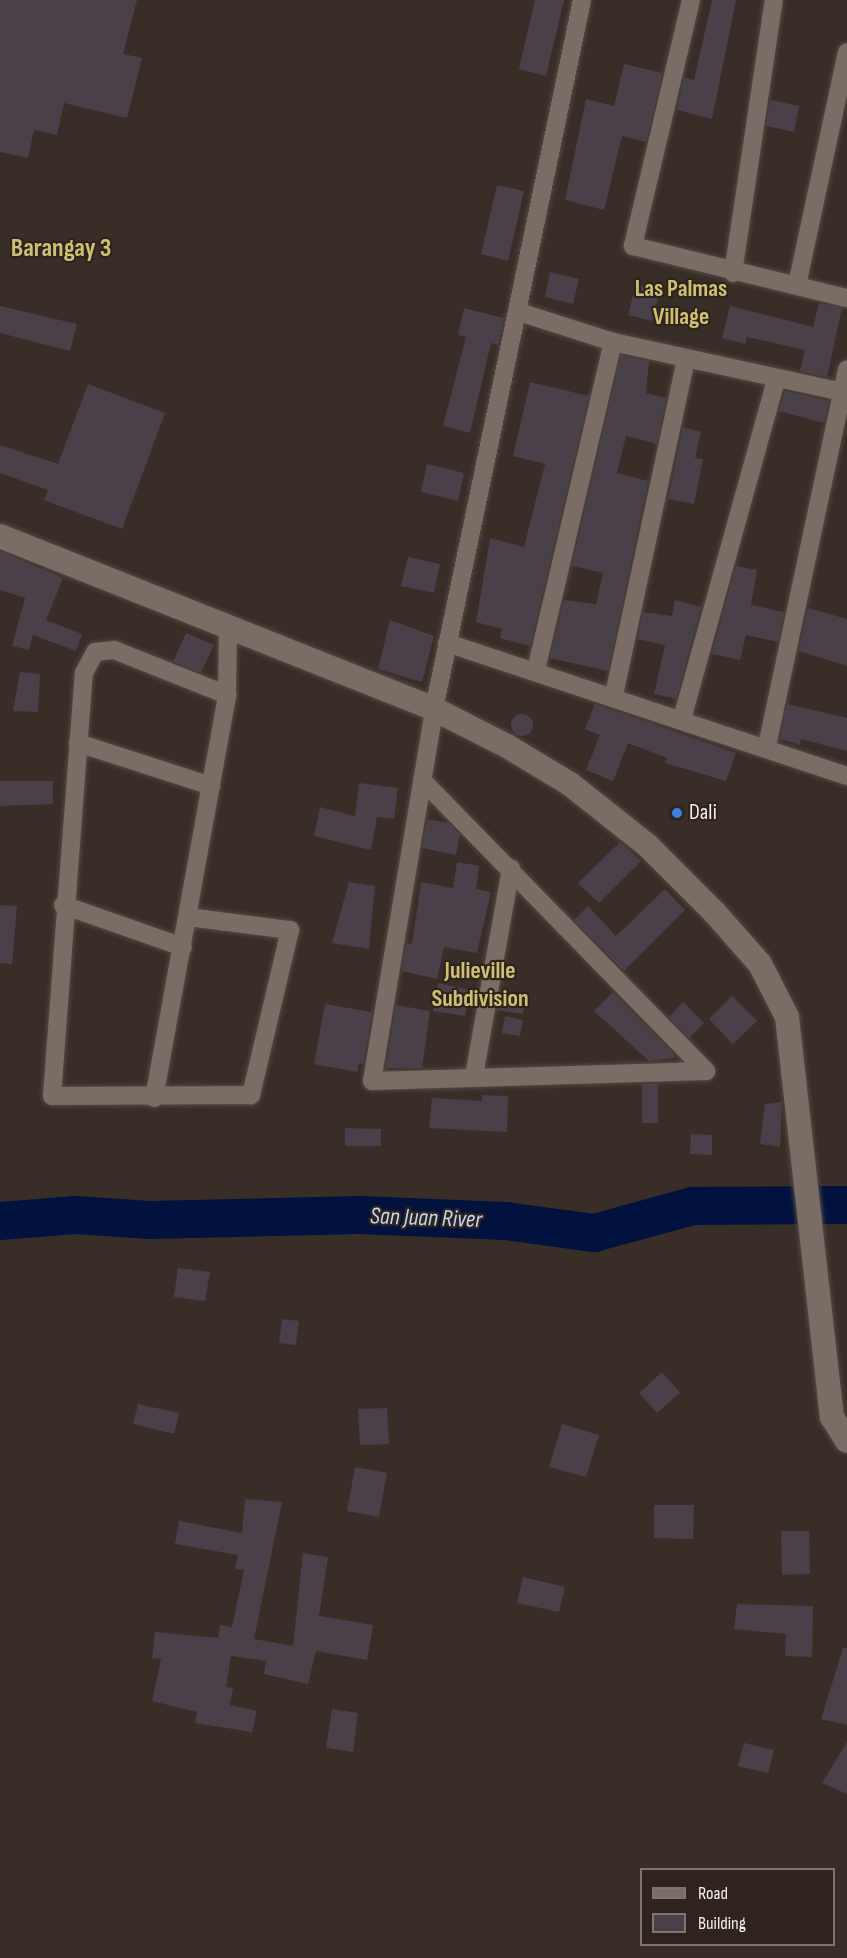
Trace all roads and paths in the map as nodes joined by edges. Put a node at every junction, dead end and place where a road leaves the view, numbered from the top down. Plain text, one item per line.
1 (582, 0) edge
2 (691, 0) edge
3 (774, 0) edge
4 (847, 52) edge
5 (733, 273) junction
6 (797, 285) junction
7 (847, 298) edge
8 (519, 312) junction
9 (613, 342) junction
10 (686, 360) junction
11 (847, 369) edge
12 (776, 380) junction
13 (844, 393) edge
14 (0, 536) edge
15 (228, 627) junction
16 (447, 643) junction
17 (536, 670) junction
18 (226, 695) junction
19 (614, 695) junction
20 (434, 709) junction
21 (682, 719) junction
22 (78, 743) junction
23 (767, 747) junction
24 (847, 776) edge
25 (422, 780) junction
26 (211, 786) junction
27 (511, 868) junction
28 (63, 905) junction
29 (188, 917) junction
30 (183, 947) junction
31 (474, 1076) junction
32 (154, 1098) junction
33 (847, 1441) edge

1 - 8 street
2 - 5 street
3 - 5 street
4 - 6 street
5 - 6 street
6 - 7 street
8 - 9 street
8 - 16 street
9 - 10 street
9 - 17 street
10 - 12 street
10 - 19 street
11 - 13 street
12 - 13 street
12 - 21 street
13 - 23 street
14 - 15 main road
15 - 18 street
15 - 20 main road
16 - 17 street
16 - 20 street
17 - 19 street
18 - 22 street
18 - 26 street
19 - 21 street
20 - 25 street
20 - 33 main road
21 - 23 street
22 - 26 street
22 - 28 street
23 - 24 street
25 - 27 street
25 - 31 street
26 - 29 street
27 - 31 street
27 - 31 street
28 - 30 street
28 - 32 street
29 - 30 street
29 - 32 street
30 - 32 street

